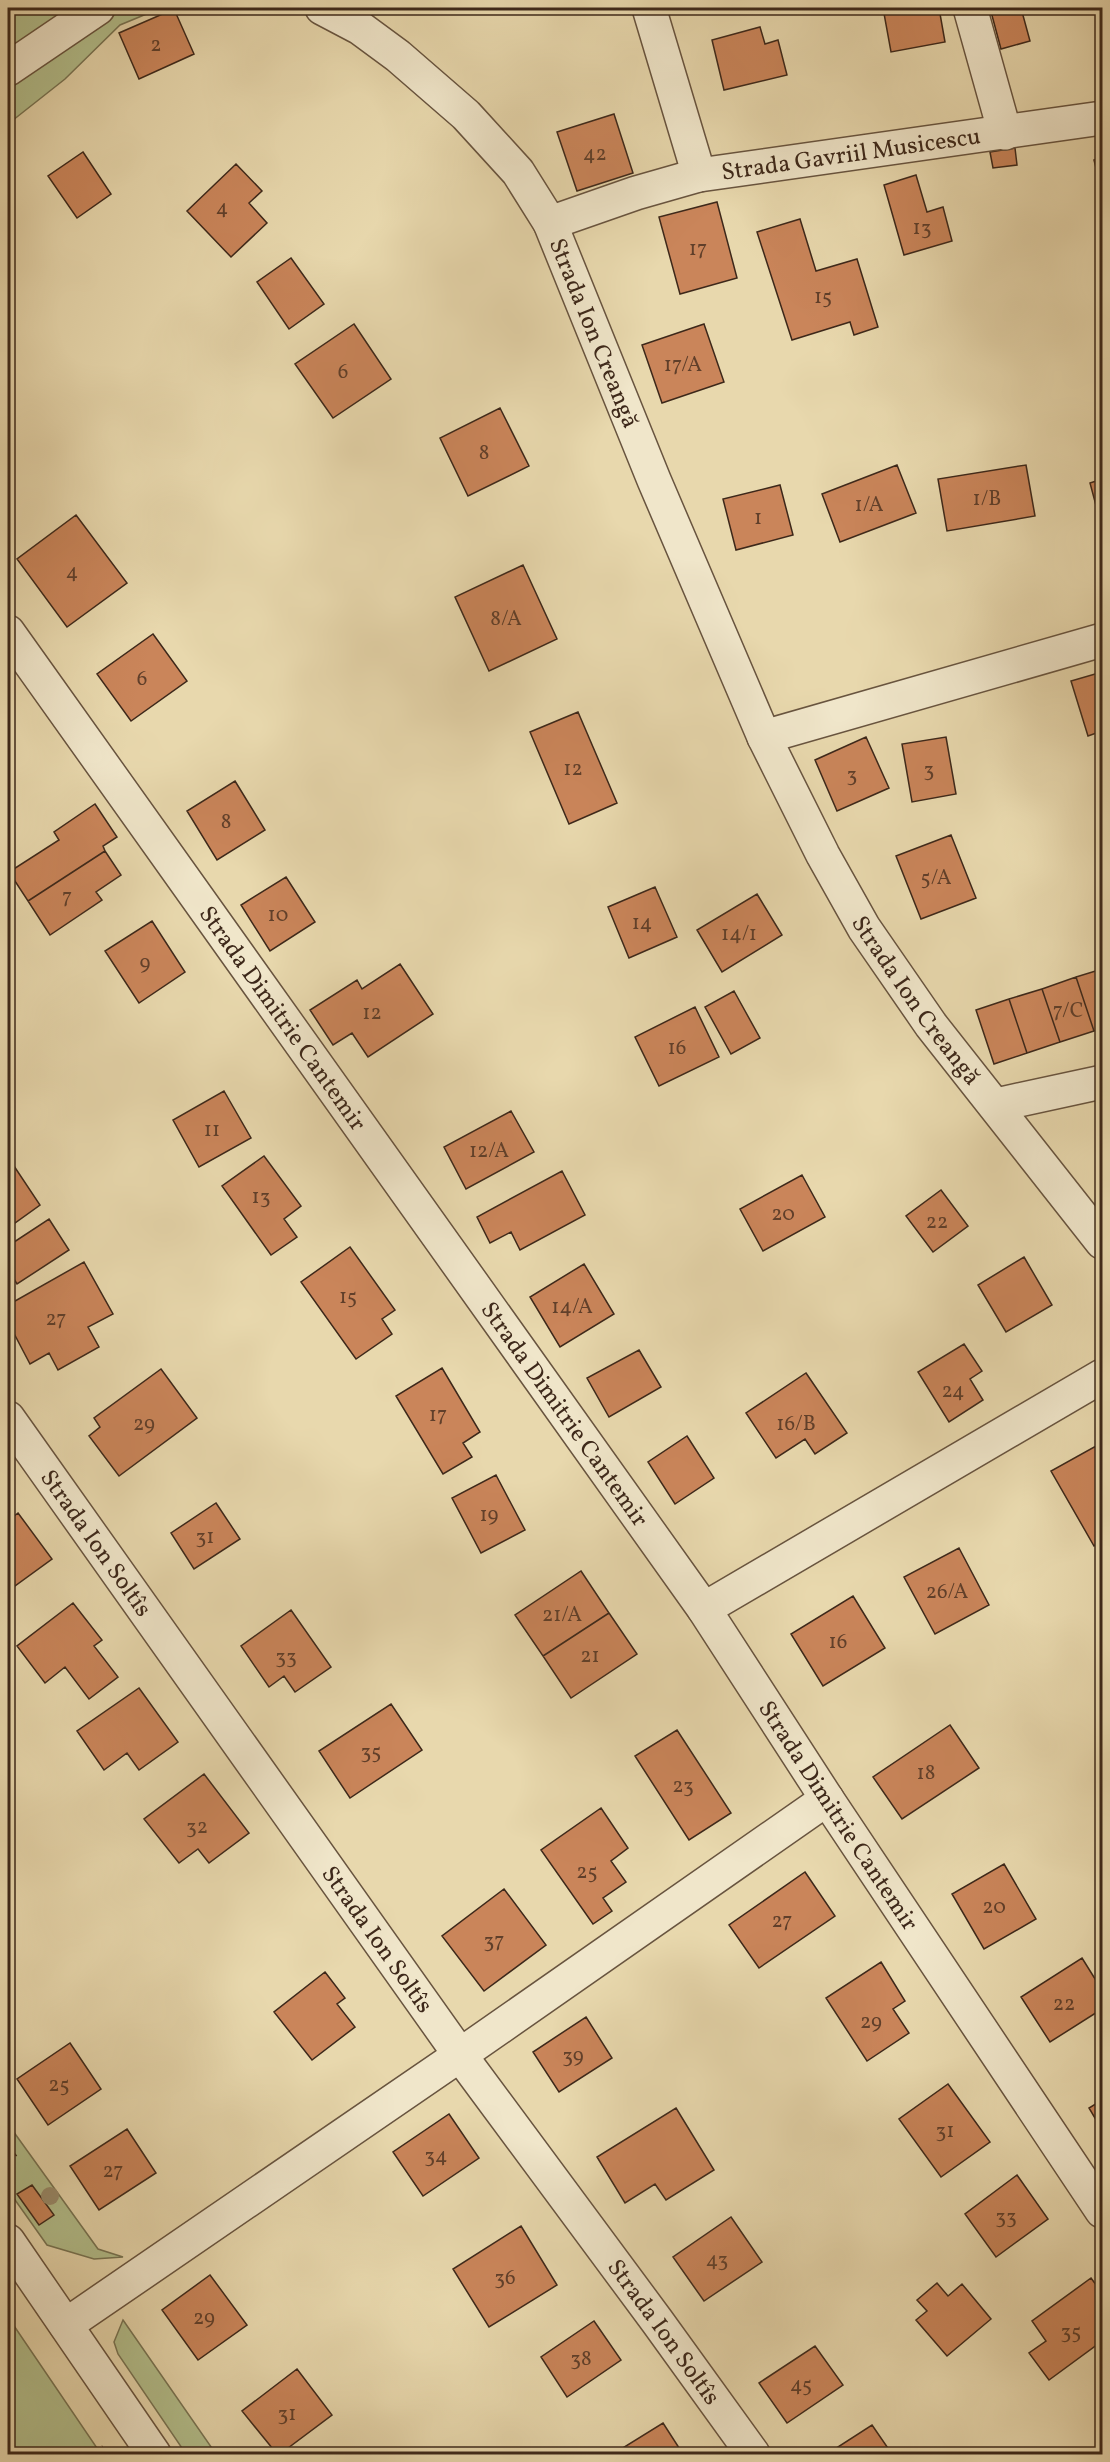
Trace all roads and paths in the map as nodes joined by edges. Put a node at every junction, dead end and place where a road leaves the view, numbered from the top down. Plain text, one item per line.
1 (98, 8) edge
2 (321, 8) edge
3 (650, 8) edge
4 (970, 8) edge
5 (8, 69) edge
6 (1102, 118) edge
7 (1005, 133) junction
8 (699, 175) junction
9 (550, 223) junction
10 (8, 632) edge
11 (1102, 640) edge
12 (764, 736) junction
13 (1102, 1082) edge
14 (996, 1105) junction
15 (1102, 1242) edge
16 (1102, 1376) edge
17 (8, 1419) edge
18 (704, 1609) junction
19 (827, 1799) junction
20 (460, 2055) junction
21 (16, 2154) dead end
22 (8, 2161) edge
23 (1102, 2211) edge
24 (8, 2241) edge
25 (66, 2325) junction
26 (104, 2446) dead end
27 (91, 2454) edge
28 (154, 2454) edge
29 (753, 2454) edge

1 - 5 street
2 - 9 street, Strada Ion Creangă
3 - 8 street, Strada Gavriil Musicescu
4 - 7 street, Strada Gavriil Musicescu
6 - 7 street, Strada Gavriil Musicescu
7 - 8 street, Strada Gavriil Musicescu
8 - 9 street, Strada Gavriil Musicescu
9 - 12 street, Strada Ion Creangă
10 - 18 street, Strada Dimitrie Cantemir
11 - 12 street
12 - 14 street, Strada Ion Creangă
13 - 14 street
14 - 15 street, Strada Ion Creangă
16 - 18 street
17 - 20 street, Strada Ion Soltîs
18 - 19 street, Strada Dimitrie Cantemir
19 - 20 street
19 - 23 street, Strada Dimitrie Cantemir
20 - 25 street
20 - 29 street, Strada Ion Soltîs
21 - 22 path
24 - 25 street
25 - 28 street
26 - 27 path

